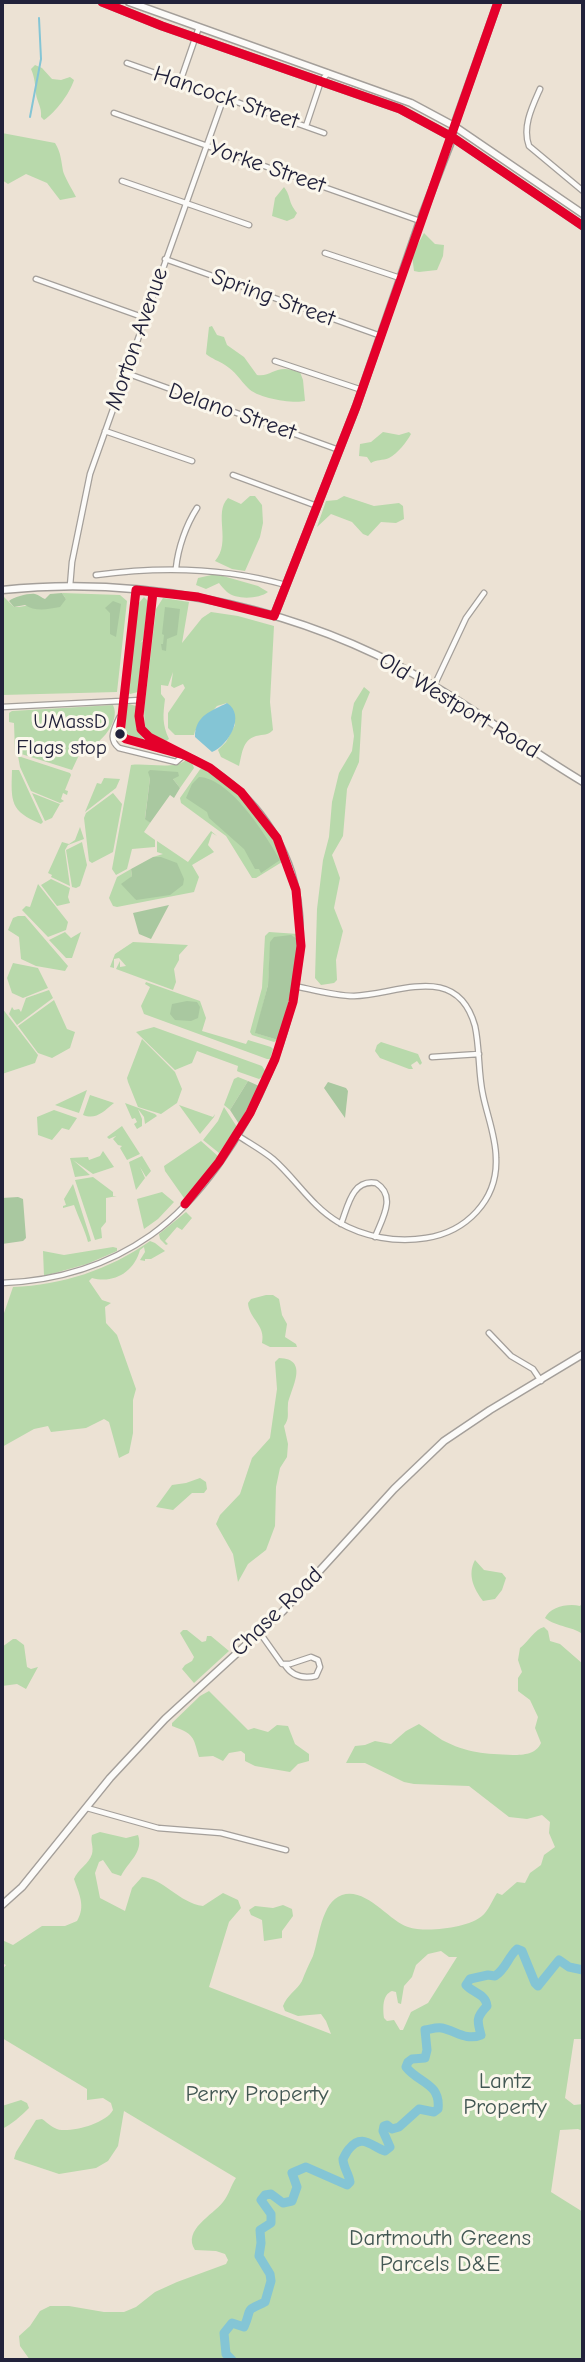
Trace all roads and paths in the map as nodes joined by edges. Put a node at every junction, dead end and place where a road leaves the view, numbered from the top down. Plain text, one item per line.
1 (102, 2) edge
2 (129, 2) edge
3 (498, 2) edge
4 (199, 27) junction
5 (195, 37) junction
6 (127, 63) dead end
7 (328, 73) junction
8 (321, 81) junction
9 (180, 82) junction
10 (540, 89) dead end
11 (224, 97) junction
12 (114, 113) dead end
13 (306, 126) junction
14 (454, 126) junction
15 (324, 132) dead end
16 (452, 137) junction
17 (205, 146) junction
18 (122, 181) dead end
19 (583, 191) edge
20 (185, 203) junction
21 (583, 214) edge
22 (420, 221) junction
23 (249, 225) dead end
24 (583, 226) edge
25 (325, 253) dead end
26 (165, 259) junction
27 (401, 278) junction
28 (36, 279) dead end
29 (145, 318) junction
30 (381, 336) junction
31 (275, 361) dead end
32 (126, 373) junction
33 (362, 390) junction
34 (105, 431) junction
35 (340, 450) junction
36 (192, 461) dead end
37 (233, 475) dead end
38 (317, 506) junction
39 (197, 508) dead end
40 (176, 568) junction
41 (96, 575) dead end
42 (286, 585) junction
43 (70, 586) junction
44 (2, 590) edge
45 (136, 590) junction
46 (153, 592) junction
47 (484, 593) dead end
48 (274, 616) junction
49 (434, 687) junction
50 (123, 700) junction
51 (141, 700) junction
52 (2, 707) edge
53 (122, 712) junction
54 (184, 755) junction
55 (583, 781) edge
56 (295, 986) junction
57 (479, 1054) junction
58 (432, 1057) dead end
59 (237, 1135) junction
60 (341, 1224) junction
61 (375, 1237) junction
62 (2, 1283) edge
63 (489, 1333) dead end
64 (583, 1354) edge
65 (541, 1381) junction
66 (260, 1633) junction
67 (285, 1665) junction
68 (86, 1808) junction
69 (286, 1850) dead end
70 (2, 1906) edge

1 - 5 main road
2 - 4 main road
3 - 14 main road
4 - 5 street
4 - 7 main road
5 - 8 main road
5 - 9 street
6 - 9 street, Hancock Street
7 - 8 street
7 - 14 main road
8 - 13 street
8 - 16 main road
9 - 11 street, Hancock Street
10 - 19 street
11 - 13 street, Hancock Street
11 - 17 street, Morton Avenue
12 - 17 street, Yorke Street
13 - 15 street, Hancock Street
14 - 16 main road
14 - 21 main road
16 - 22 main road
16 - 24 main road
17 - 20 street, Morton Avenue
17 - 22 street, Yorke Street
18 - 20 street
20 - 23 street
20 - 26 street, Morton Avenue
22 - 27 main road
25 - 27 street
26 - 29 street, Morton Avenue
26 - 30 street, Spring Street
27 - 30 main road
28 - 29 street
29 - 32 street, Morton Avenue
30 - 33 main road
31 - 33 street
32 - 34 street, Morton Avenue
32 - 35 street, Delano Street
33 - 35 main road
34 - 36 street
34 - 43 street, Morton Avenue
35 - 38 main road
37 - 38 street
38 - 42 main road
39 - 40 street
40 - 41 street
40 - 42 street
42 - 48 main road
43 - 44 main road, Old Westport Road
43 - 45 main road, Old Westport Road
45 - 46 main road, Old Westport Road
45 - 50 street
46 - 48 main road, Old Westport Road
46 - 51 street
47 - 49 street
48 - 49 main road, Old Westport Road
49 - 55 main road, Old Westport Road
50 - 51 street
50 - 52 street
50 - 53 street
51 - 54 street
53 - 54 street
53 - 54 street
54 - 56 street
56 - 57 street
56 - 59 street
57 - 58 street
57 - 61 street
59 - 60 street
59 - 62 street
60 - 61 street
60 - 61 street
63 - 65 street
64 - 65 main road, Chase Road
65 - 66 main road, Chase Road
66 - 67 street
66 - 68 main road, Chase Road
67 - 67 street
68 - 69 street
68 - 70 main road, Chase Road

